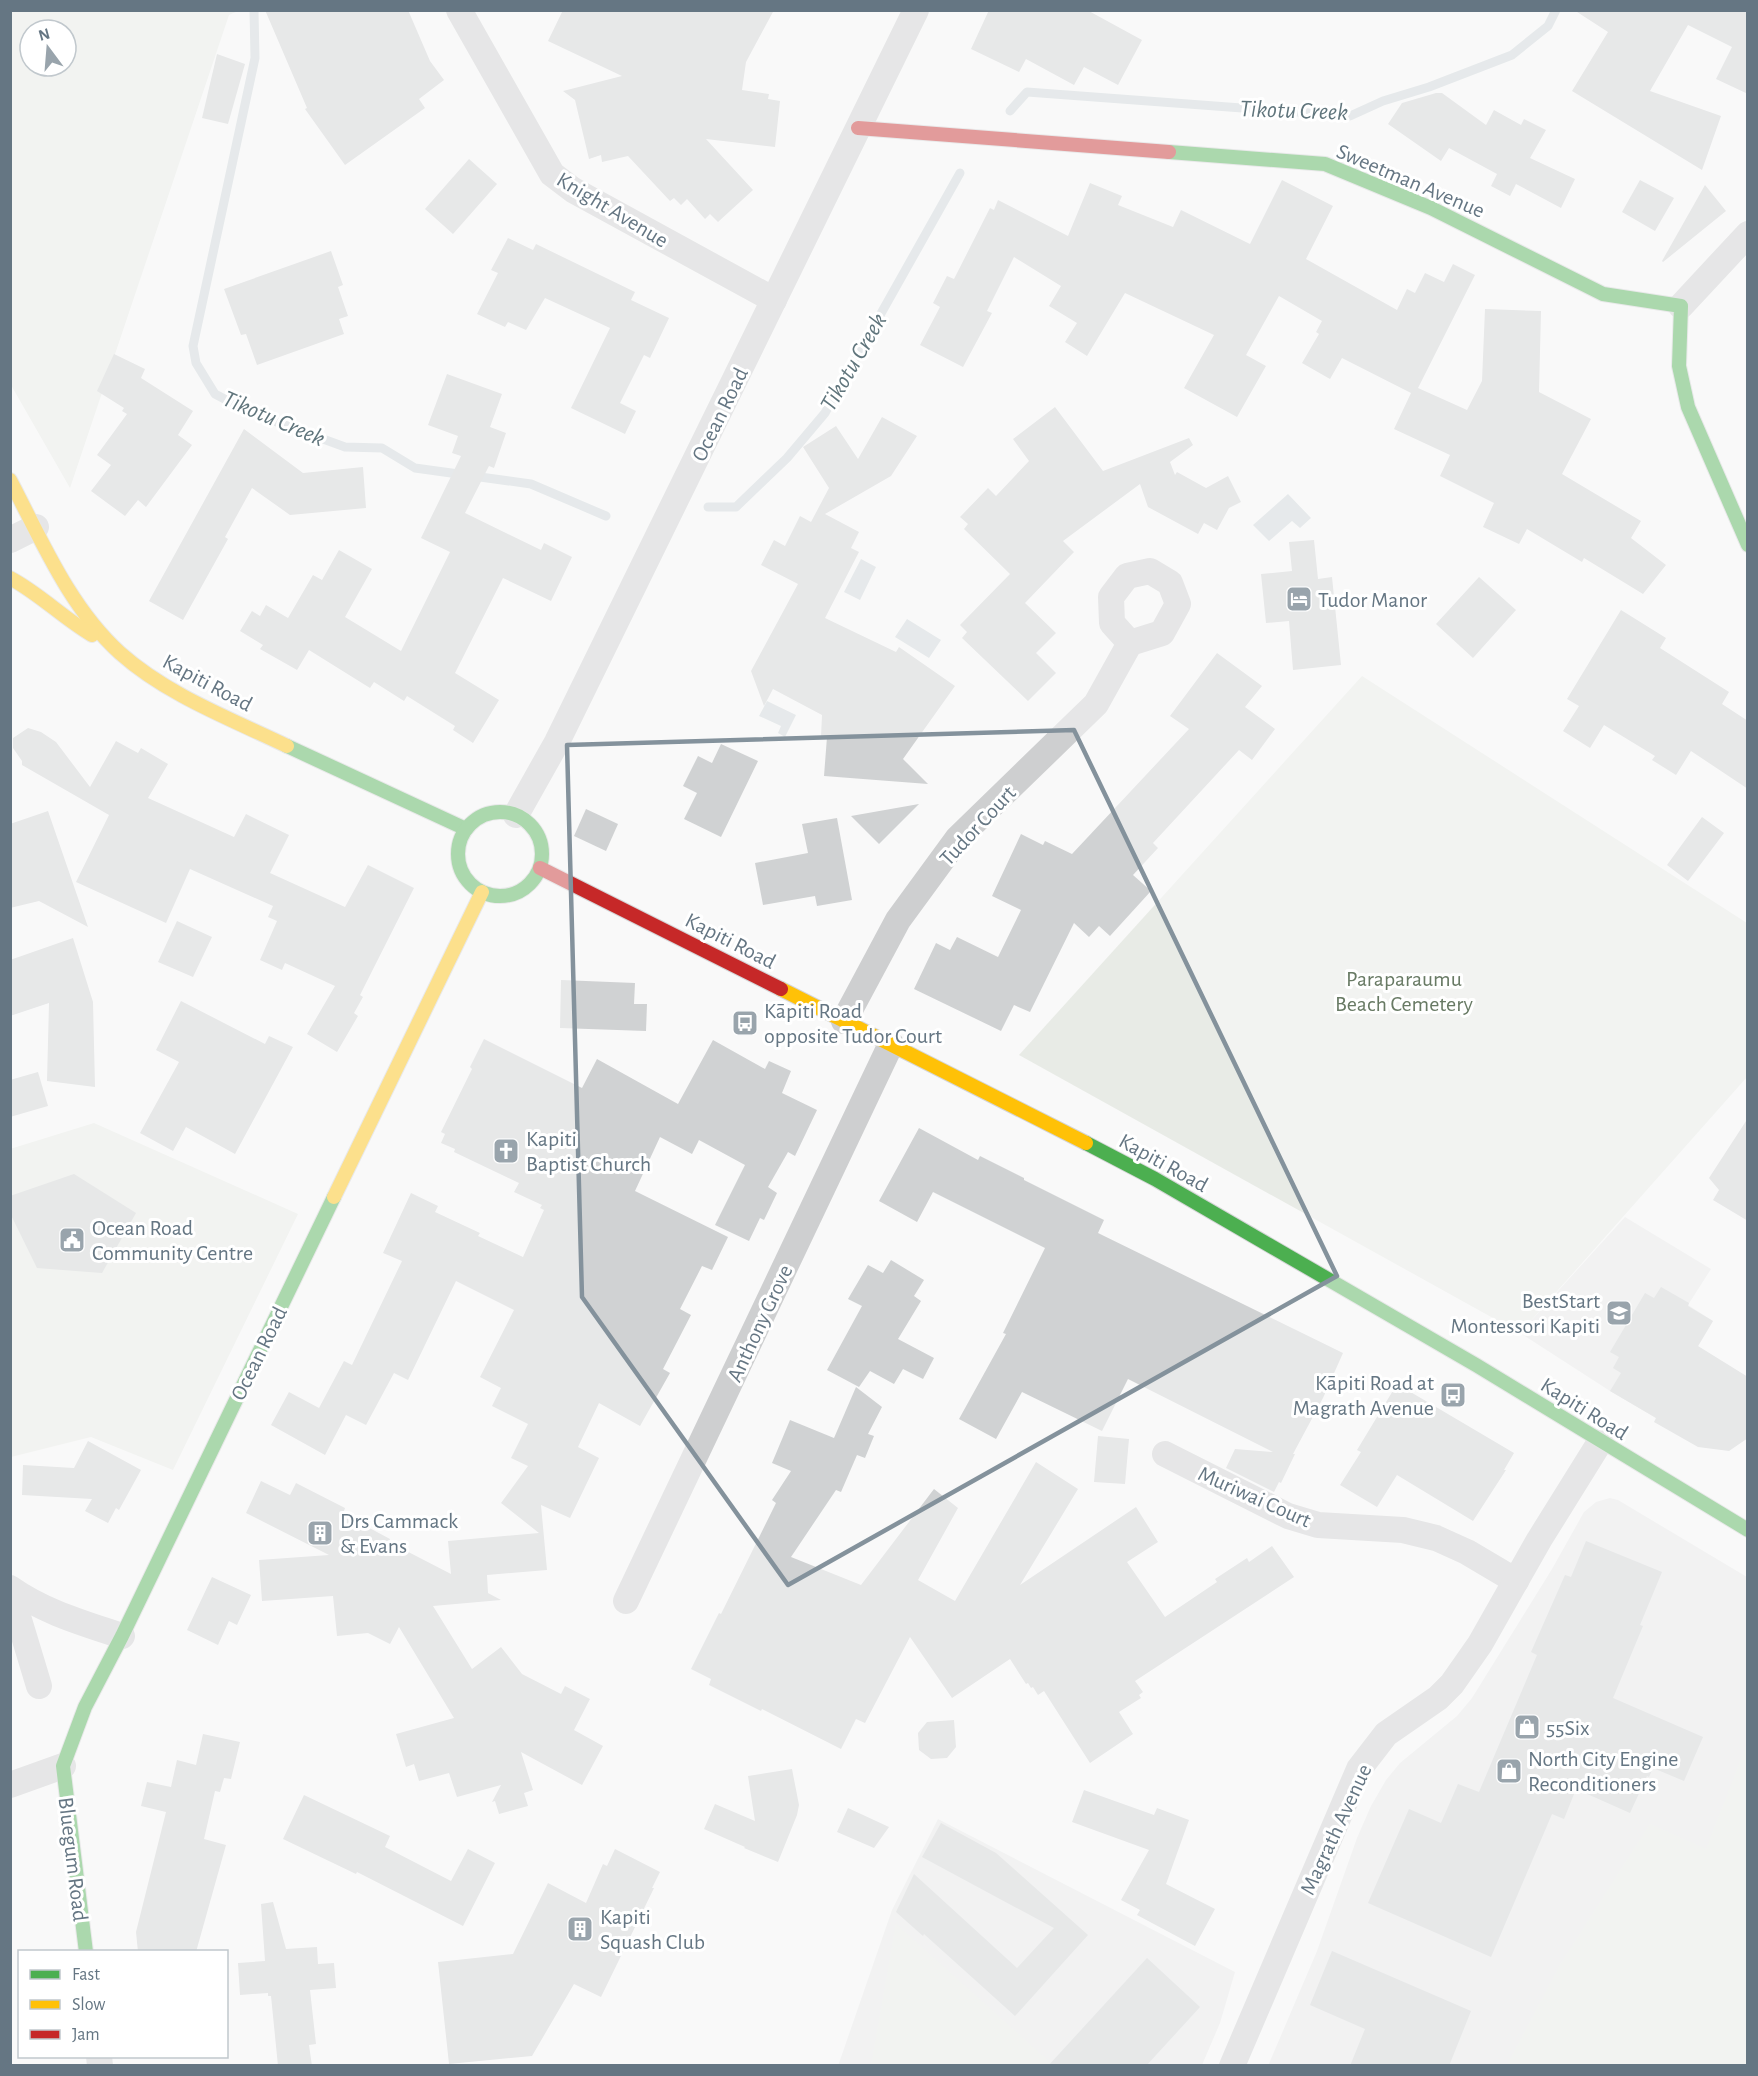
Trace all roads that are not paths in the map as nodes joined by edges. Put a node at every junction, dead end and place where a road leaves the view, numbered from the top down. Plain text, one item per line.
1 (459, 10) edge
2 (916, 10) edge
3 (858, 128) junction
4 (1748, 234) edge
5 (774, 300) junction
6 (1681, 306) junction
7 (14, 494) edge
8 (36, 527) junction
9 (10, 540) edge
10 (1748, 545) edge
11 (10, 579) edge
12 (1130, 643) dead end
13 (112, 646) junction
14 (516, 815) junction
15 (466, 829) junction
16 (540, 868) junction
17 (482, 892) junction
18 (844, 1021) junction
19 (891, 1044) junction
20 (1600, 1442) junction
21 (1165, 1454) dead end
22 (1744, 1520) edge
23 (1516, 1581) junction
24 (10, 1589) edge
25 (626, 1601) dead end
26 (122, 1636) junction
27 (39, 1686) dead end
28 (63, 1766) junction
29 (10, 1785) edge
30 (86, 1950) edge
31 (1232, 2066) edge

1 - 5 street, Knight Avenue
2 - 3 street, Ocean Road
3 - 5 street, Ocean Road
3 - 6 main road, Sweetman Avenue
4 - 6 street
5 - 14 street, Ocean Road
6 - 10 main road
7 - 8 main road, Kapiti Road
8 - 9 street
8 - 13 main road, Kapiti Road
11 - 13 main road
12 - 18 street, Tudor Court
13 - 15 main road, Kapiti Road
14 - 15 main road
14 - 16 main road
15 - 17 main road
16 - 17 main road
16 - 18 main road, Kapiti Road
17 - 26 main road, Ocean Road
18 - 19 main road, Kapiti Road
19 - 20 main road, Kapiti Road
19 - 25 street, Anthony Grove
20 - 22 main road, Kapiti Road
20 - 23 street, Magrath Avenue
21 - 23 street, Muriwai Court
23 - 31 street, Magrath Avenue
24 - 26 street
24 - 27 street
26 - 28 main road, Ocean Road
28 - 29 street
28 - 30 main road, Bluegum Road

